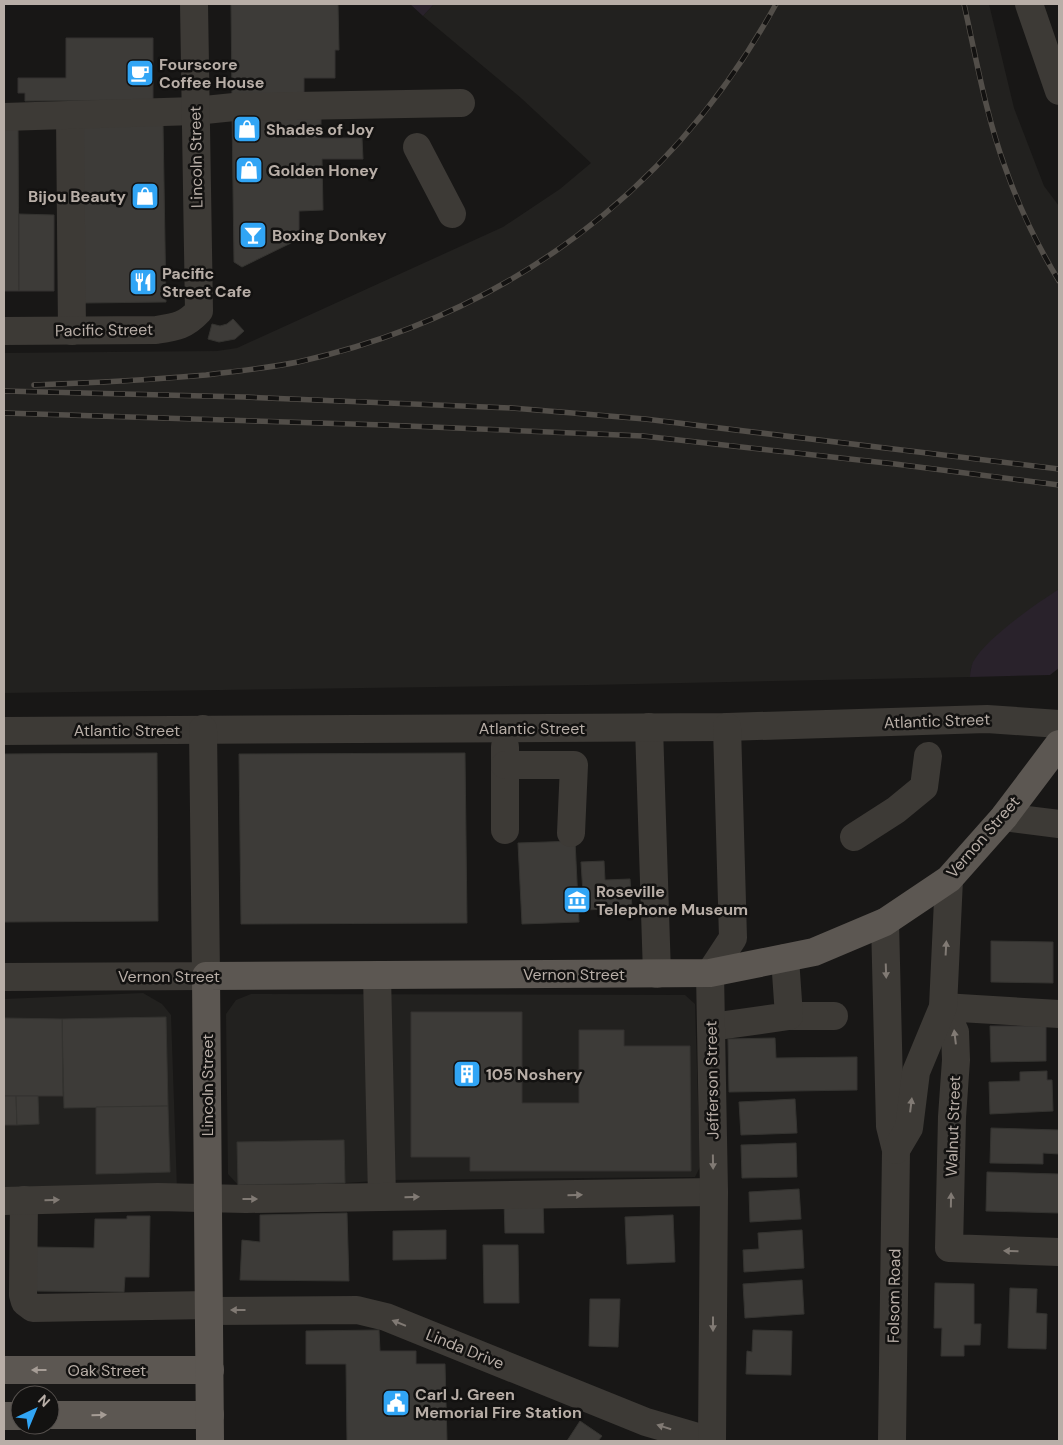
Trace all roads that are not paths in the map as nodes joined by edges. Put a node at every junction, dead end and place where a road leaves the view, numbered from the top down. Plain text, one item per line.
1 (194, 4) edge
2 (1029, 4) edge
3 (1059, 90) edge
4 (461, 103) dead end
5 (195, 111) junction
6 (4, 116) edge
7 (70, 116) junction
8 (417, 147) dead end
9 (452, 214) dead end
10 (199, 311) joint
11 (4, 331) edge
12 (72, 331) junction
13 (1059, 724) edge
14 (649, 727) junction
15 (727, 727) junction
16 (504, 728) junction
17 (203, 729) junction
18 (4, 731) edge
19 (1059, 744) edge
20 (928, 756) dead end
21 (505, 765) junction
22 (1004, 817) junction
23 (1059, 824) edge
24 (505, 830) dead end
25 (571, 833) dead end
26 (854, 837) dead end
27 (949, 879) junction
28 (885, 922) junction
29 (785, 958) junction
30 (710, 973) junction
31 (657, 974) junction
32 (377, 975) junction
33 (4, 976) edge
34 (206, 976) junction
35 (943, 1007) junction
36 (1059, 1014) edge
37 (788, 1016) junction
38 (834, 1016) dead end
39 (711, 1027) junction
40 (896, 1150) junction
41 (714, 1192) junction
42 (382, 1197) junction
43 (208, 1198) junction
44 (14, 1200) edge
45 (1059, 1252) edge
46 (209, 1308) junction
47 (4, 1370) edge
48 (210, 1370) junction
49 (60, 1416) edge
50 (210, 1428) edge
51 (706, 1440) edge
52 (892, 1441) edge

1 - 5 street, Lincoln Street
2 - 3 street
4 - 5 street
5 - 7 street
5 - 10 street, Lincoln Street
6 - 7 street
7 - 12 street
8 - 9 street
10 - 12 street, Pacific Street
11 - 12 street, Pacific Street
13 - 15 street, Atlantic Street
14 - 15 street, Atlantic Street
14 - 16 street, Atlantic Street
14 - 31 street
15 - 30 street
16 - 17 street, Atlantic Street
16 - 21 street
17 - 18 street, Atlantic Street
17 - 34 street, Lincoln Street
19 - 22 main road, Vernon Street
20 - 26 street
21 - 24 street
21 - 25 street
22 - 23 street
22 - 27 main road, Vernon Street
27 - 28 main road, Vernon Street
35 -> 27 street, Folsom Road
28 - 29 main road, Vernon Street
28 -> 40 street, Folsom Road
29 - 30 main road, Vernon Street
29 - 37 street
30 - 31 main road, Vernon Street
30 - 39 street, Jefferson Street
31 - 32 main road, Vernon Street
32 - 34 main road, Vernon Street
32 - 42 street
33 - 34 street, Vernon Street
34 - 43 main road, Lincoln Street
35 - 36 street
40 -> 35 street, Folsom Road
45 -> 35 street, Walnut Street
37 - 38 street
37 - 39 street
39 -> 41 street, Jefferson Street
40 - 52 street, Folsom Road
42 -> 41 street
41 -> 51 street, Jefferson Street
43 -> 42 street
44 -> 43 street
43 - 46 main road, Lincoln Street
44 - 46 street, Linda Drive
46 - 48 main road, Lincoln Street
51 -> 46 street, Linda Drive
48 -> 47 main road, Oak Street
48 - 50 main road, Lincoln Street
49 -> 50 main road

